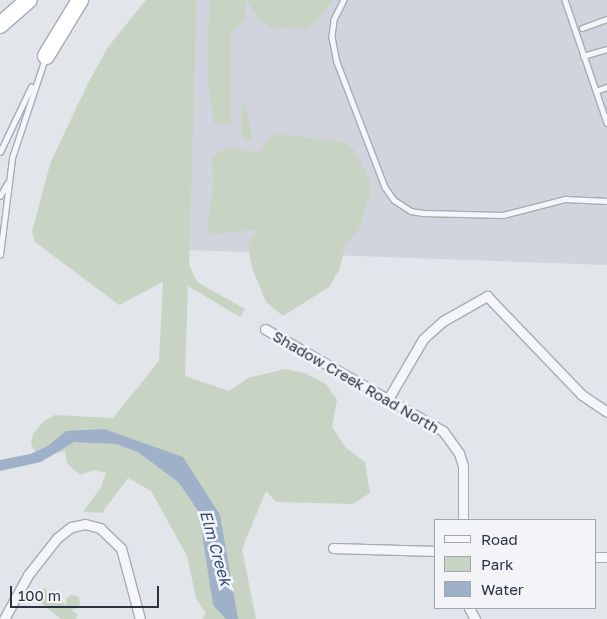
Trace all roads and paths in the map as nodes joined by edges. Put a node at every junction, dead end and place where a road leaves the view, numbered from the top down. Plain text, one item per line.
1 (29, 0) edge
2 (80, 0) edge
3 (344, 0) edge
4 (565, 0) edge
5 (607, 19) edge
6 (0, 25) edge
7 (582, 28) dead end
8 (607, 48) edge
9 (46, 56) junction
10 (583, 56) junction
11 (607, 87) edge
12 (596, 91) junction
13 (607, 123) edge
14 (6, 140) junction
15 (0, 145) edge
16 (0, 152) edge
17 (8, 183) junction
18 (0, 196) edge
19 (607, 201) edge
20 (0, 255) edge
21 (265, 329) dead end
22 (388, 399) junction
23 (607, 412) edge
24 (463, 519) edge
25 (333, 548) dead end
26 (434, 551) edge
27 (4, 619) edge
28 (140, 619) edge

1 - 6 highway
2 - 9 highway
3 - 19 lane
4 - 10 lane
5 - 7 lane
8 - 10 lane
9 - 14 lane
9 - 17 lane
10 - 12 lane
11 - 12 lane
12 - 13 lane
14 - 15 lane
14 - 16 lane
17 - 18 lane
17 - 20 lane
21 - 22 street, Shadow Creek Road North
22 - 23 street
22 - 24 street, Shadow Creek Road North
25 - 26 street
27 - 28 street

